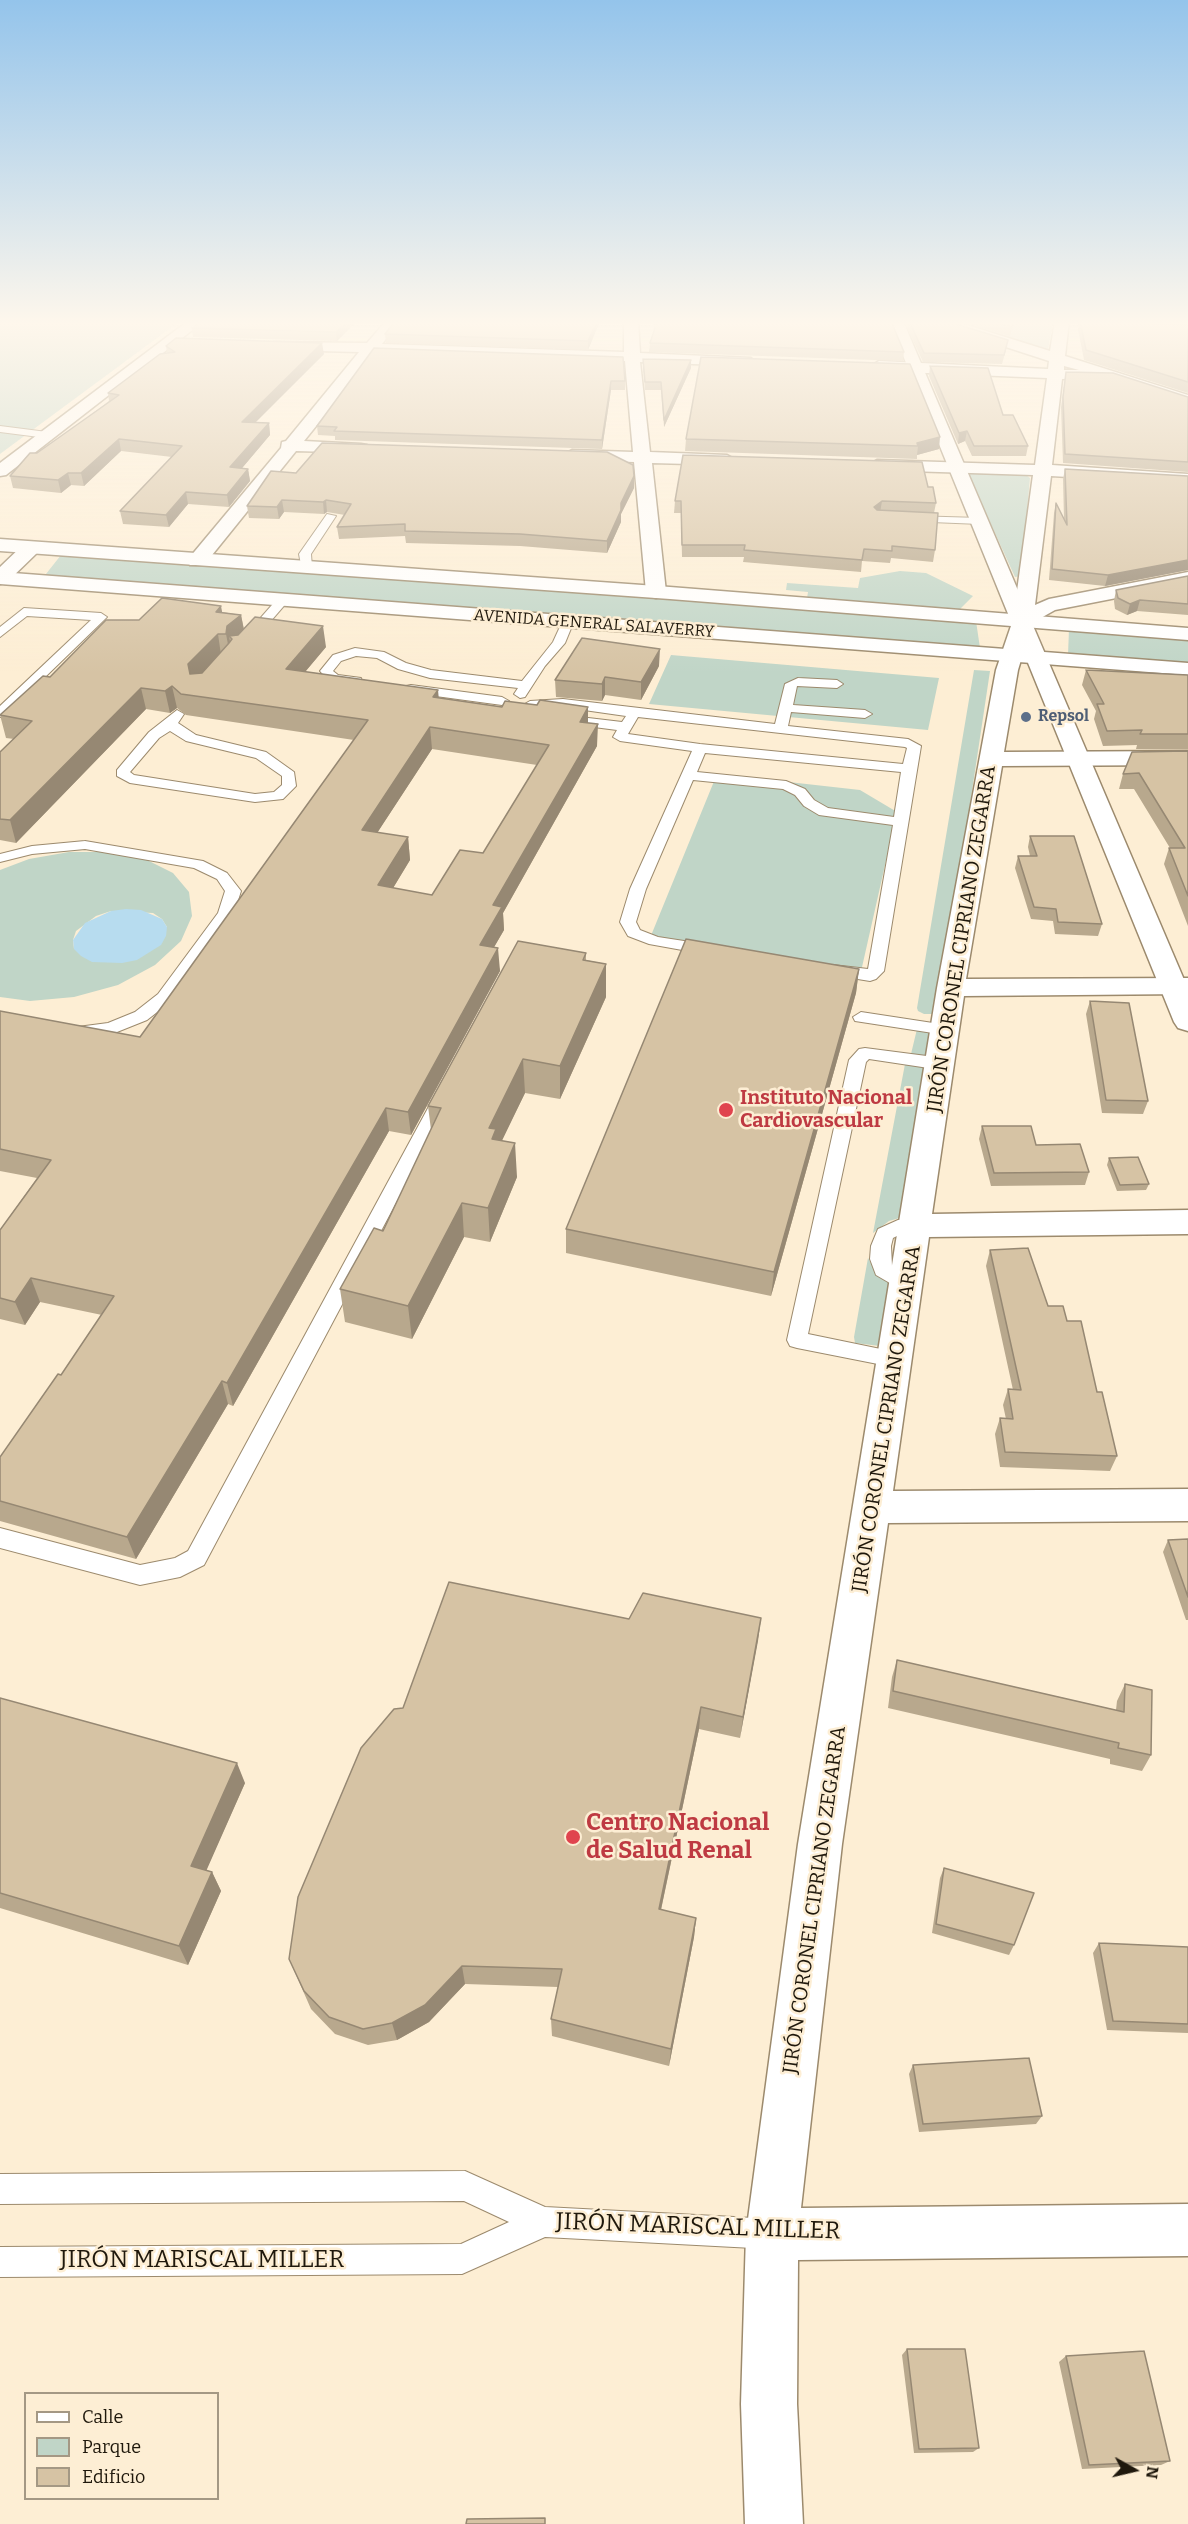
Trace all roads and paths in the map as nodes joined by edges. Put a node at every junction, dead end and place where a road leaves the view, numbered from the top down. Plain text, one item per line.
1 (42, 439) edge
2 (294, 439) edge
3 (642, 439) edge
4 (946, 439) edge
5 (1045, 439) edge
6 (288, 446) junction
7 (381, 449) edge
8 (554, 454) edge
9 (644, 457) junction
10 (748, 460) edge
11 (865, 465) edge
12 (958, 468) junction
13 (1040, 470) junction
14 (0, 471) edge
15 (1188, 479) edge
16 (331, 516) edge
17 (903, 519) edge
18 (980, 521) junction
19 (0, 545) edge
20 (31, 548) junction
21 (197, 561) junction
22 (306, 568) junction
23 (0, 578) edge
24 (1188, 578) edge
25 (656, 592) junction
26 (283, 600) junction
27 (1023, 620) junction
28 (568, 621) junction
29 (0, 633) edge
30 (1188, 634) edge
31 (248, 639) edge
32 (1011, 656) junction
33 (1036, 658) junction
34 (1188, 669) edge
35 (367, 682) edge
36 (837, 684) dead end
37 (401, 687) edge
38 (518, 703) junction
39 (787, 708) junction
40 (0, 713) edge
41 (634, 713) junction
42 (865, 714) dead end
43 (174, 719) joint
44 (626, 727) junction
45 (781, 729) junction
46 (700, 748) junction
47 (1188, 758) edge
48 (991, 759) junction
49 (1078, 759) junction
50 (909, 769) junction
51 (690, 775) junction
52 (902, 822) junction
53 (0, 858) edge
54 (723, 952) edge
55 (813, 967) edge
56 (1181, 987) edge
57 (951, 988) junction
58 (861, 1017) dead end
59 (1188, 1022) edge
60 (55, 1029) edge
61 (944, 1047) junction
62 (452, 1080) edge
63 (1188, 1222) edge
64 (917, 1226) junction
65 (893, 1359) junction
66 (1188, 1504) edge
67 (873, 1507) junction
68 (0, 1538) edge
69 (0, 2189) edge
70 (544, 2222) junction
71 (1188, 2229) edge
72 (772, 2234) junction
73 (0, 2262) edge
74 (774, 2524) edge

1 - 14 street
2 - 6 street
3 - 9 street
4 - 12 street
5 - 13 street, JIRÓN CORONEL CIPRIANO ZEGARRA
6 - 7 street
6 - 21 street
8 - 9 street
9 - 10 street
9 - 25 street
11 - 12 street
12 - 13 street
12 - 18 street
13 - 15 street
13 - 27 street, JIRÓN CORONEL CIPRIANO ZEGARRA
16 - 22 lane
17 - 18 lane
18 - 27 street
19 - 20 street, AVENIDA GENERAL SALAVERRY
20 - 21 street, AVENIDA GENERAL SALAVERRY
20 - 23 street
21 - 22 street, AVENIDA GENERAL SALAVERRY
22 - 25 street, AVENIDA GENERAL SALAVERRY
23 - 26 street, AVENIDA GENERAL SALAVERRY
24 - 27 street
25 - 27 street, AVENIDA GENERAL SALAVERRY
26 - 28 street, AVENIDA GENERAL SALAVERRY
26 - 31 lane
27 - 30 street, AVENIDA GENERAL SALAVERRY
27 - 32 street, JIRÓN CORONEL CIPRIANO ZEGARRA
27 - 33 street
28 - 32 street, AVENIDA GENERAL SALAVERRY
28 - 38 lane
29 - 40 lane
32 - 33 street, AVENIDA GENERAL SALAVERRY
32 - 48 street, JIRÓN CORONEL CIPRIANO ZEGARRA
33 - 34 street, AVENIDA GENERAL SALAVERRY
33 - 49 street
35 - 38 lane
36 - 39 lane
37 - 38 lane
38 - 41 lane
38 - 44 lane
39 - 42 lane
39 - 45 lane
41 - 44 lane
41 - 45 lane
43 - 43 lane
44 - 46 lane
45 - 50 lane
46 - 50 lane
46 - 51 lane
47 - 49 street
48 - 49 street
48 - 57 street, JIRÓN CORONEL CIPRIANO ZEGARRA
49 - 56 street
50 - 52 lane
51 - 52 lane
51 - 54 lane
52 - 55 lane
53 - 60 lane
56 - 57 street
56 - 59 street
57 - 61 street, JIRÓN CORONEL CIPRIANO ZEGARRA
58 - 61 lane
61 - 64 street, JIRÓN CORONEL CIPRIANO ZEGARRA
61 - 65 lane
62 - 68 lane
63 - 64 street
64 - 65 street, JIRÓN CORONEL CIPRIANO ZEGARRA
65 - 67 street, JIRÓN CORONEL CIPRIANO ZEGARRA
66 - 67 street
67 - 72 street, JIRÓN CORONEL CIPRIANO ZEGARRA
69 - 70 lane
70 - 72 lane, JIRÓN MARISCAL MILLER
70 - 73 lane, JIRÓN MARISCAL MILLER
71 - 72 street, JIRÓN MARISCAL MILLER
72 - 74 street, JIRÓN CORONEL CIPRIANO ZEGARRA

